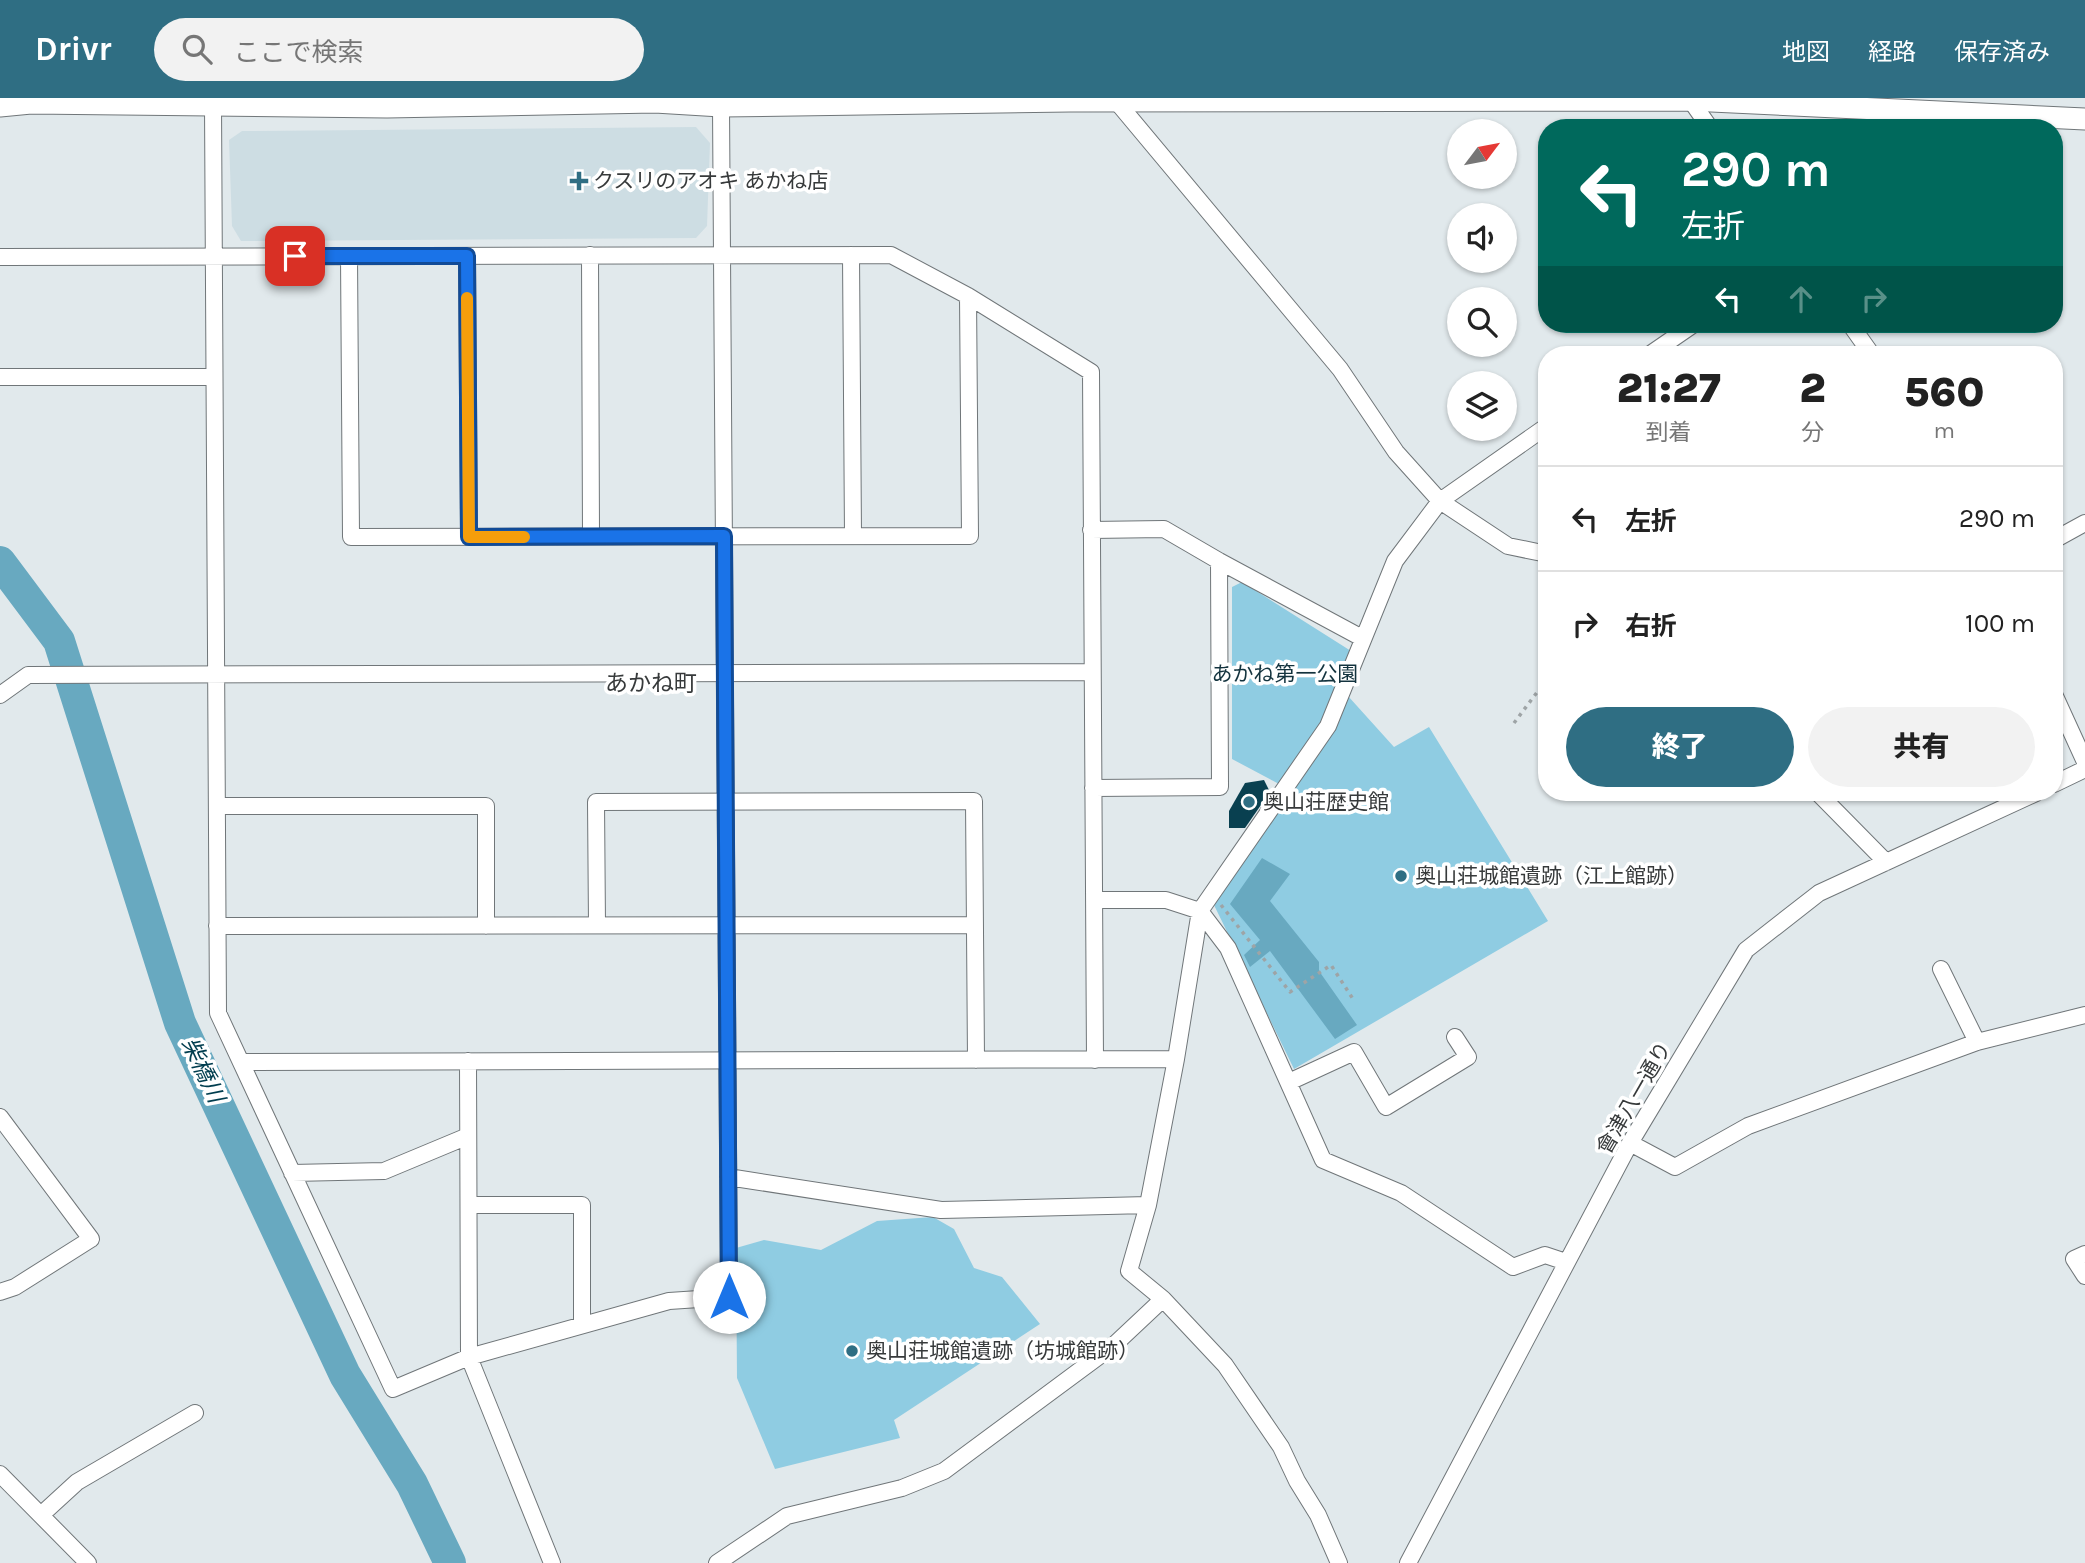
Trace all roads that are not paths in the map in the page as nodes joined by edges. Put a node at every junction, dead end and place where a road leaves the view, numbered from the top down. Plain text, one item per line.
1 (2078, 98) edge
2 (1068, 99) edge
3 (1689, 99) edge
4 (1120, 100) edge
5 (31, 101) edge
6 (213, 104) junction
7 (0, 106) edge
8 (721, 106) junction
9 (1969, 113) junction
10 (1703, 119) edge
11 (1962, 119) edge
12 (2085, 120) edge
13 (722, 255) junction
14 (851, 255) junction
15 (214, 256) junction
16 (349, 256) junction
17 (467, 256) junction
18 (590, 256) junction
19 (0, 257) edge
20 (968, 296) junction
21 (1680, 333) edge
22 (1662, 346) edge
23 (0, 377) edge
24 (215, 377) junction
25 (1538, 432) edge
26 (1440, 501) junction
27 (2085, 523) edge
28 (1091, 530) junction
29 (2063, 535) edge
30 (591, 536) junction
31 (724, 536) junction
32 (853, 536) junction
33 (469, 537) junction
34 (1538, 552) edge
35 (1219, 561) junction
36 (1362, 638) junction
37 (1092, 672) junction
38 (725, 673) junction
39 (216, 674) junction
40 (0, 695) edge
41 (2063, 714) edge
42 (2085, 762) edge
43 (2085, 769) edge
44 (2063, 779) edge
45 (1093, 788) junction
46 (1826, 801) edge
47 (2004, 801) edge
48 (726, 802) junction
49 (217, 806) junction
50 (1886, 862) junction
51 (1094, 900) junction
52 (1200, 911) junction
53 (597, 925) junction
54 (726, 925) junction
55 (975, 925) junction
56 (217, 926) junction
57 (486, 926) junction
58 (1941, 970) dead end
59 (2085, 1015) edge
60 (1455, 1037) dead end
61 (1977, 1042) junction
62 (1176, 1059) junction
63 (727, 1060) junction
64 (976, 1060) junction
65 (1094, 1060) junction
66 (468, 1061) junction
67 (241, 1062) junction
68 (1289, 1082) junction
69 (0, 1117) edge
70 (468, 1136) junction
71 (1630, 1143) junction
72 (292, 1173) junction
73 (728, 1177) junction
74 (468, 1205) junction
75 (1148, 1205) junction
76 (2085, 1254) edge
77 (1566, 1262) junction
78 (2085, 1276) edge
79 (0, 1292) edge
80 (1163, 1299) junction
81 (582, 1325) junction
82 (470, 1357) junction
83 (195, 1413) dead end
84 (0, 1474) edge
85 (41, 1515) junction
86 (88, 1563) edge
87 (552, 1563) edge
88 (717, 1563) edge
89 (1339, 1563) edge
90 (1408, 1563) edge

1 - 12 street
2 - 4 street
2 - 8 street
3 - 4 street
3 - 9 street
3 - 10 street
4 - 26 street
5 - 6 street
5 - 7 street
6 - 8 street
6 - 15 street
8 - 13 street
9 - 11 street
9 - 12 street
13 - 14 street
13 - 18 street
13 - 31 street
14 - 20 street
14 - 32 street
15 - 16 street
15 - 19 street
15 - 24 street
16 - 17 street
16 - 33 street
17 - 18 street
17 - 33 street
18 - 30 street
20 - 28 street
20 - 32 street
21 - 22 street
23 - 24 street
24 - 39 street
25 - 26 street
26 - 34 street
26 - 36 street
27 - 29 street
28 - 35 street
28 - 37 street
30 - 31 street
30 - 33 street
31 - 32 street
31 - 38 street
35 - 36 street
35 - 45 street
36 - 52 street
37 - 38 street
37 - 45 street
38 - 39 street
38 - 48 street
39 - 40 street
39 - 49 street
41 - 42 street
43 - 44 street
45 - 51 street
46 - 50 street
47 - 50 street, 會津八一通り
48 - 53 street
48 - 54 street
48 - 55 street
49 - 56 street
49 - 57 street
50 - 71 street, 會津八一通り
51 - 52 street
51 - 65 street
52 - 62 street
52 - 68 street
53 - 54 street
53 - 57 street
54 - 55 street
54 - 63 street
55 - 64 street
56 - 57 street
56 - 67 street
58 - 61 street
59 - 61 street
60 - 68 street
61 - 71 street
62 - 65 street
62 - 75 street
63 - 64 street
63 - 66 street
63 - 73 street
64 - 65 street
66 - 67 street
66 - 70 street
67 - 72 street
68 - 77 street
69 - 79 street
70 - 72 street
70 - 74 street
71 - 77 street, 會津八一通り
72 - 82 street
73 - 75 street
73 - 81 street
74 - 81 street
74 - 82 street
75 - 80 street
76 - 78 street
77 - 90 street, 會津八一通り
80 - 88 street
80 - 89 street
81 - 82 street
82 - 87 street
83 - 85 street
84 - 85 street
85 - 86 street

